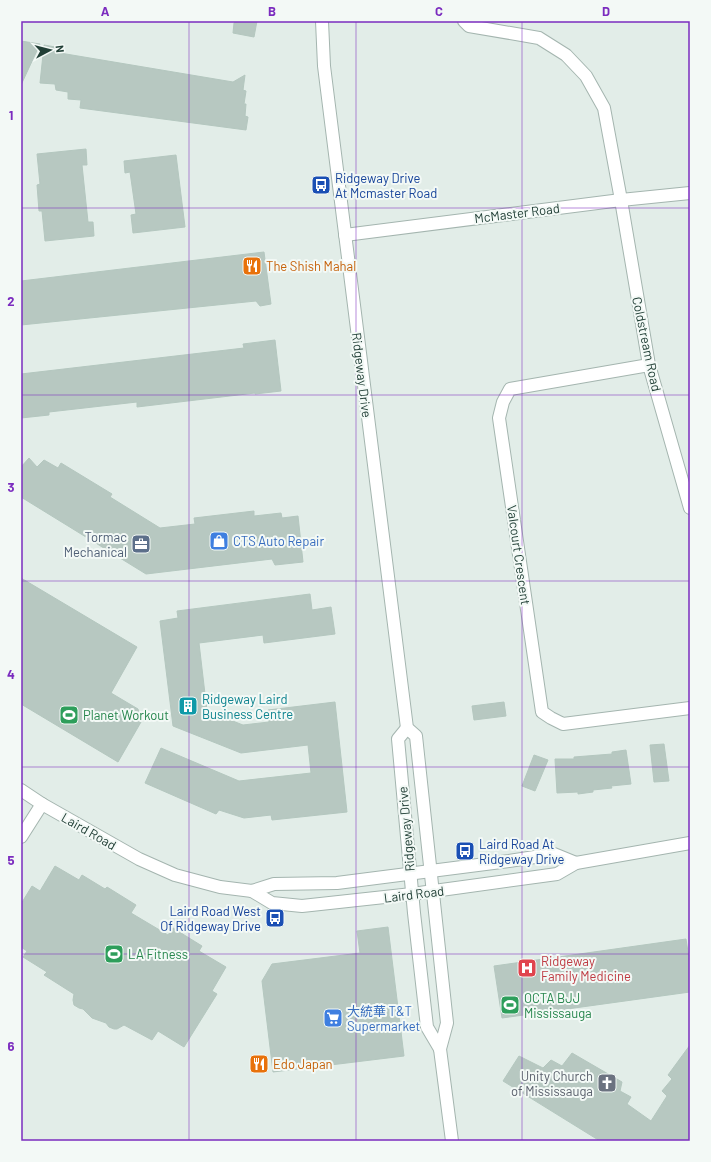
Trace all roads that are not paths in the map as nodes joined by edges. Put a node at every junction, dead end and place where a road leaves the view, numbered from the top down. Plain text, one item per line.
1 (322, 21) edge
2 (464, 21) edge
3 (690, 193) edge
4 (621, 200) junction
5 (345, 235) junction
6 (649, 364) junction
7 (690, 508) edge
8 (690, 708) edge
9 (406, 728) junction
10 (21, 790) edge
11 (42, 804) junction
12 (21, 837) edge
13 (690, 843) edge
14 (576, 863) junction
15 (430, 871) junction
16 (410, 874) junction
17 (252, 891) junction
18 (433, 891) junction
19 (412, 894) junction
20 (440, 1049) junction
21 (452, 1141) edge

1 - 5 street, Ridgeway Drive
2 - 4 street, Coldstream Road
3 - 4 street, McMaster Road
4 - 5 street, McMaster Road
4 - 6 street, Coldstream Road
5 - 9 street, Ridgeway Drive
6 - 7 street, Coldstream Road
6 - 8 street, Valcourt Crescent
9 - 15 street, Ridgeway Drive
9 - 16 street, Ridgeway Drive
10 - 11 street, Laird Road
11 - 12 street
11 - 17 street, Laird Road
13 - 14 street, Laird Road
14 - 15 street, Laird Road
14 - 18 street, Laird Road
15 - 16 street, Laird Road
15 - 18 street, Ridgeway Drive
16 - 17 street, Laird Road
16 - 19 street, Ridgeway Drive
17 - 19 street, Laird Road
18 - 19 street, Laird Road
18 - 20 street, Ridgeway Drive
19 - 20 street, Ridgeway Drive
20 - 21 street, Ridgeway Drive

